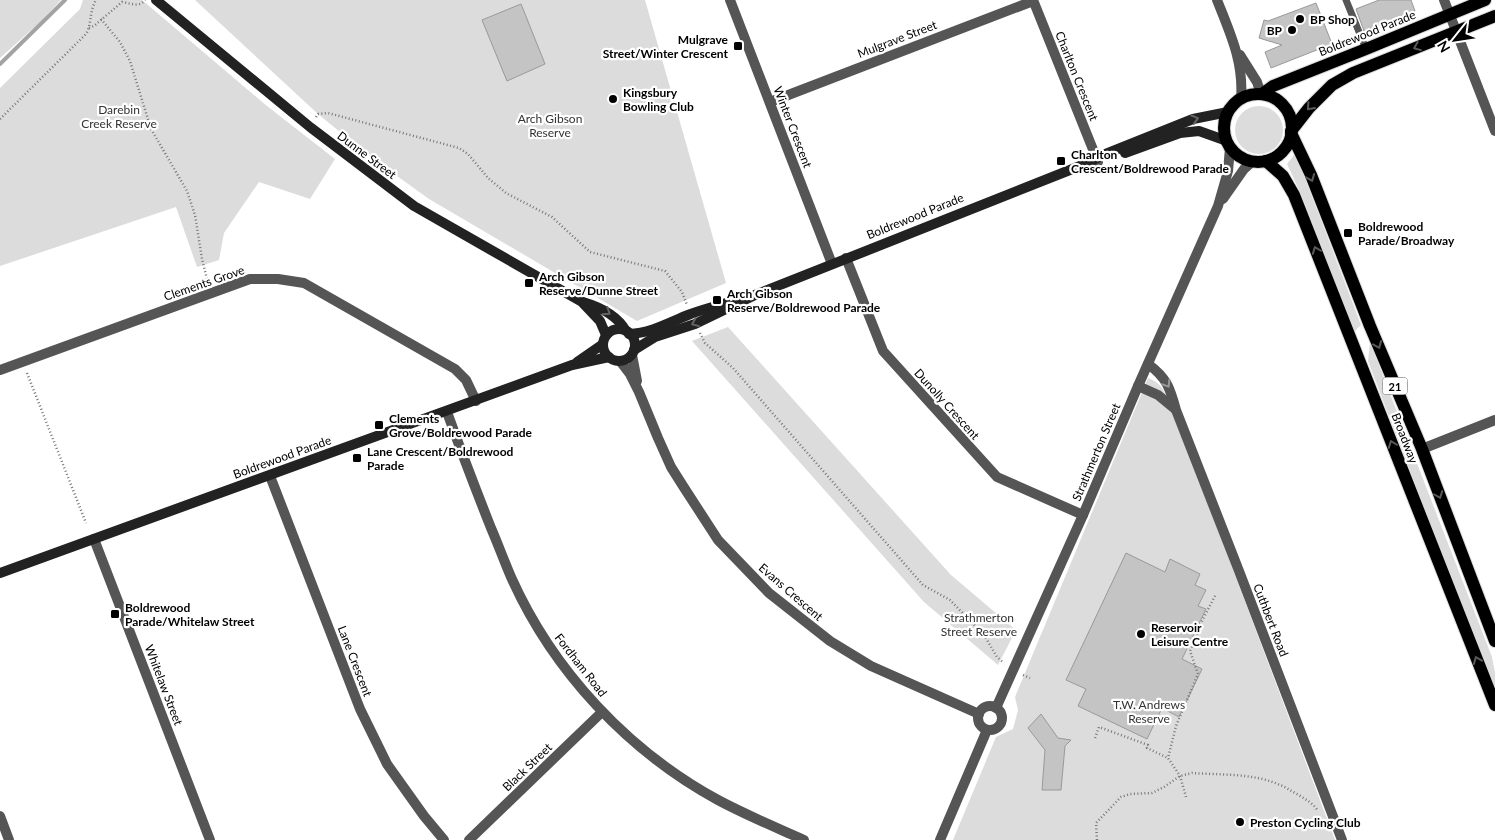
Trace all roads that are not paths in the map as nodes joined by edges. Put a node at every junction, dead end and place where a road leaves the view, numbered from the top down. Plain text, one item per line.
1 (156, 0) edge
2 (730, 0) edge
3 (1033, 0) edge
4 (1217, 0) edge
5 (1346, 0) edge
6 (1444, 0) edge
7 (1485, 0) edge
8 (1449, 14) junction
9 (1495, 16) edge
10 (1456, 32) junction
11 (1236, 47) junction
12 (1366, 49) junction
13 (1350, 55) junction
14 (1357, 72) junction
15 (1262, 94) junction
16 (1241, 99) junction
17 (770, 102) junction
18 (1228, 112) junction
19 (1495, 131) edge
20 (1291, 132) junction
21 (1228, 144) junction
22 (1097, 160) junction
23 (1252, 161) junction
24 (1266, 161) junction
25 (1218, 206) junction
26 (846, 258) junction
27 (832, 264) junction
28 (582, 302) junction
29 (693, 319) junction
30 (1370, 326) junction
31 (628, 332) junction
32 (605, 339) junction
33 (1354, 348) junction
34 (633, 352) junction
35 (609, 358) junction
36 (620, 361) junction
37 (1148, 364) junction
38 (572, 365) junction
39 (0, 370) edge
40 (1138, 386) junction
41 (639, 392) junction
42 (476, 401) junction
43 (1176, 410) junction
44 (447, 412) junction
45 (1495, 420) edge
46 (1422, 449) junction
47 (270, 476) junction
48 (1083, 515) junction
49 (94, 539) junction
50 (0, 572) edge
51 (1495, 641) edge
52 (1495, 705) edge
53 (996, 708) junction
54 (602, 712) junction
55 (979, 714) junction
56 (988, 730) junction
57 (0, 816) edge
58 (9, 840) edge
59 (210, 840) edge
60 (444, 840) edge
61 (470, 840) edge
62 (804, 840) edge
63 (940, 840) edge
64 (1342, 840) edge

1 - 28 main road, Dunne Street
2 - 17 street, Winter Crescent
3 - 17 street, Mulgrave Street
3 - 22 street, Charlton Crescent
4 - 11 street
5 - 12 lane
6 - 8 street
7 - 8 main road, Boldrewood Parade
8 - 10 street
8 - 12 main road, Boldrewood Parade
9 - 10 main road
10 -> 14 main road
10 - 19 street
11 - 15 street
11 - 16 street
12 - 13 main road, Boldrewood Parade
13 - 14 main road
13 - 15 main road, Boldrewood Parade
14 -> 20 main road
15 - 16 main road
15 - 20 main road, 21
16 - 18 main road
17 - 27 street, Winter Crescent
18 - 21 main road
22 -> 18 main road, Boldrewood Parade
20 - 24 main road
20 -> 30 main road, Broadway / 21
21 - 22 main road, Boldrewood Parade
21 - 23 main road
21 - 25 street, Strathmerton Street
22 - 26 main road, Boldrewood Parade
23 - 24 main road
23 - 25 street, Strathmerton Street
33 -> 24 main road, Broadway / 21
25 - 37 street, Strathmerton Street
26 - 27 main road, Boldrewood Parade
26 - 48 street, Dunolly Crescent
27 - 29 main road, Boldrewood Parade
28 -> 31 main road, Dunne Street
28 - 32 main road, Dunne Street
29 - 31 main road, Boldrewood Parade
29 -> 34 main road, Boldrewood Parade
30 - 33 main road
30 -> 46 main road, Broadway / 21
31 - 32 main road
31 - 34 main road
32 - 35 main road
32 - 38 main road, Boldrewood Parade
52 -> 33 main road, Broadway / 21
34 - 36 main road
34 - 41 street, Evans Crescent
35 - 36 main road
35 - 38 main road, Boldrewood Parade
36 - 41 street, Evans Crescent
37 - 40 street, Strathmerton Street
37 -> 43 street, Cuthbert Road
38 - 42 main road, Boldrewood Parade
39 - 42 street, Clements Grove
40 - 43 street, Cuthbert Road
40 - 48 street, Strathmerton Street
41 - 55 street, Evans Crescent
42 - 44 main road, Boldrewood Parade
43 - 64 street, Cuthbert Road
44 - 47 main road, Boldrewood Parade
44 - 54 street, Fordham Road
45 - 46 street
46 -> 51 main road, Broadway / 21
47 - 49 main road, Boldrewood Parade
47 - 60 street, Lane Crescent
48 - 53 street, Strathmerton Street
49 - 50 main road, Boldrewood Parade
49 - 59 street, Whitelaw Street
53 - 55 street
53 - 56 street
54 - 61 street, Black Street
54 - 62 street, Fordham Road
55 - 56 street
56 - 63 street
57 - 58 street

